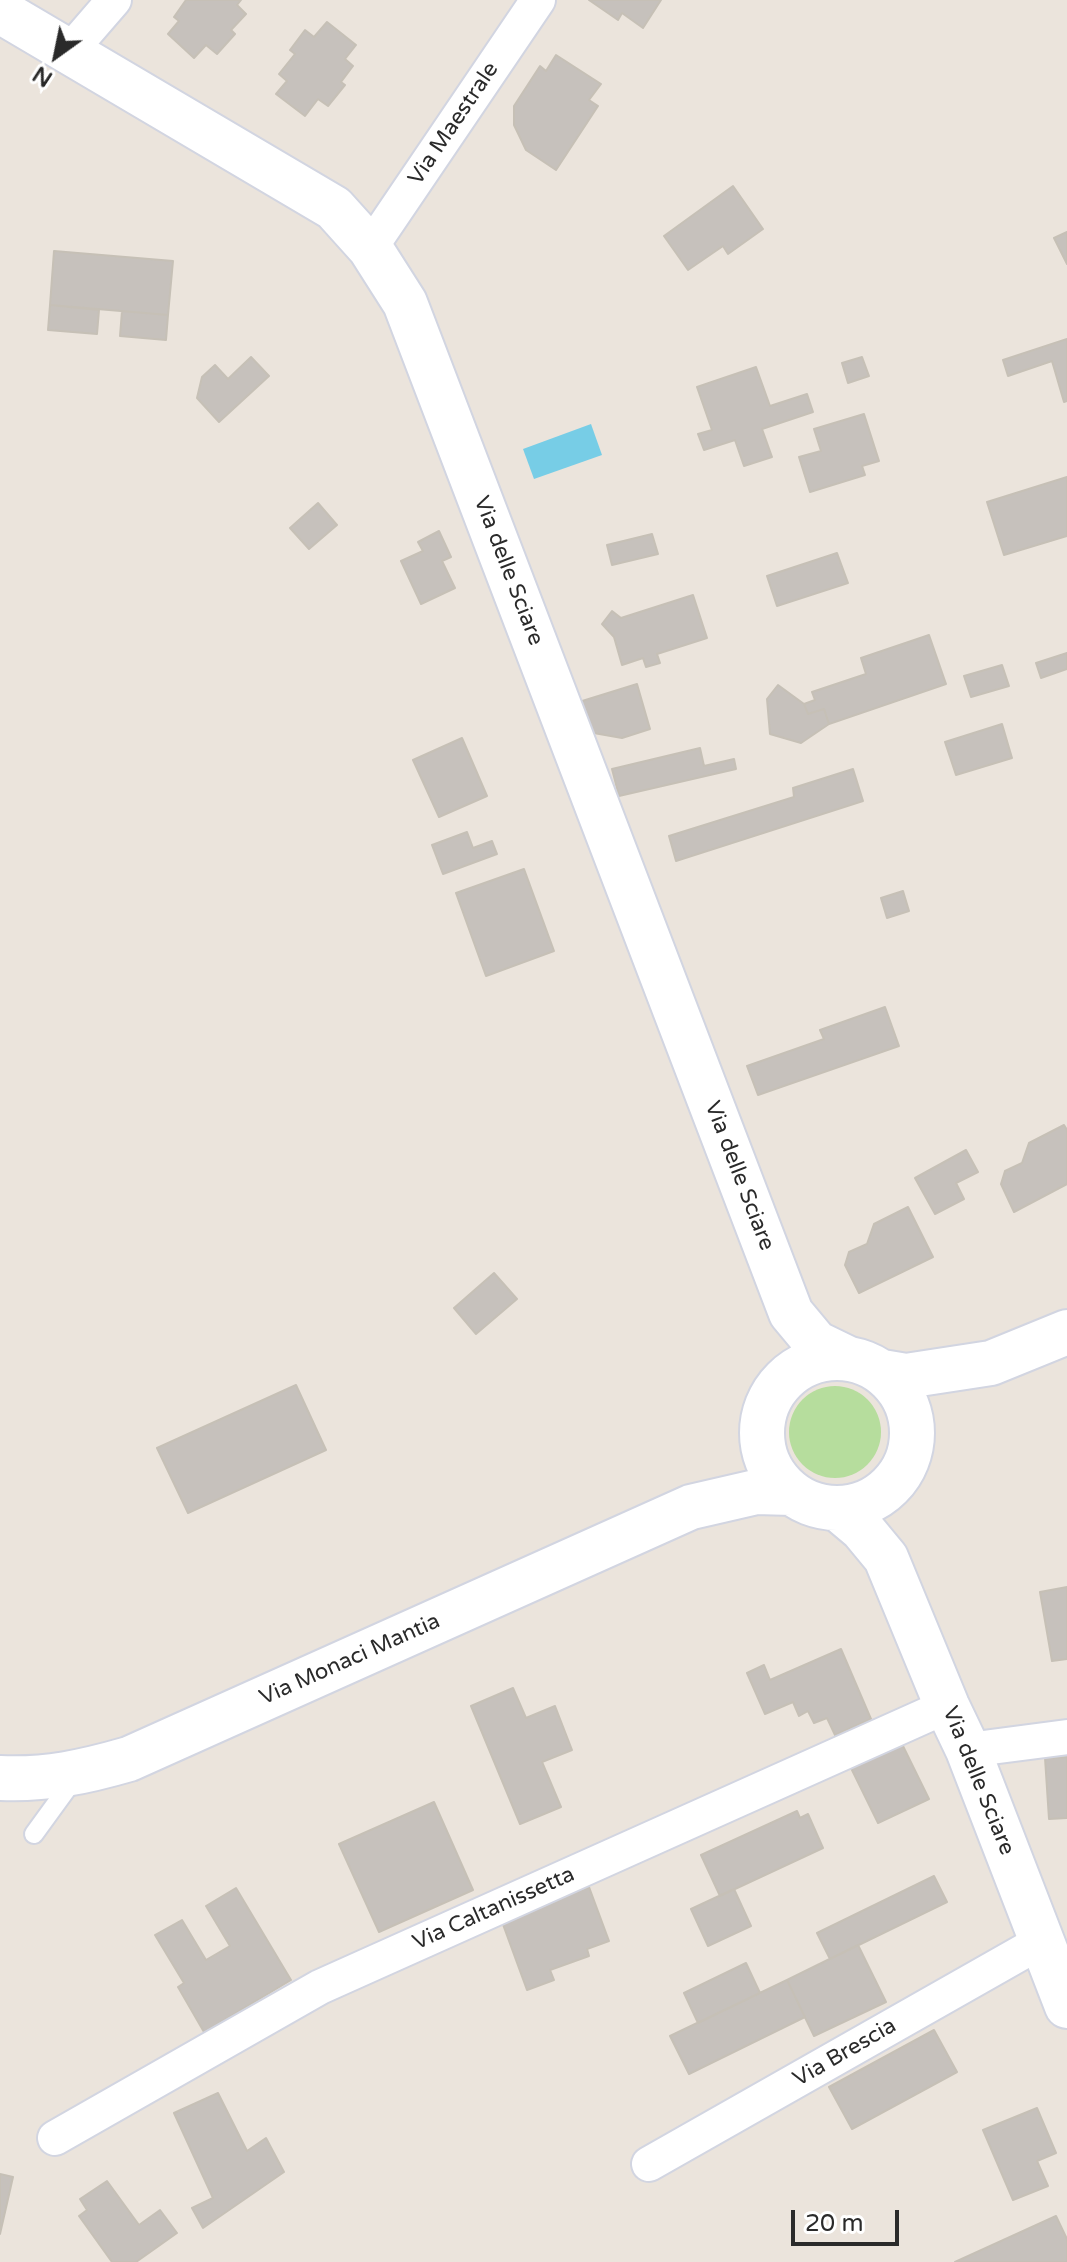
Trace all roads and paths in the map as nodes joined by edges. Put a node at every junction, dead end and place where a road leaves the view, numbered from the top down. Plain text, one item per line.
1 (114, 0) edge
2 (538, 0) edge
3 (0, 11) edge
4 (69, 52) junction
5 (370, 248) junction
6 (791, 1313) junction
7 (1067, 1332) edge
8 (991, 1363) junction
9 (865, 1366) junction
10 (783, 1379) junction
11 (762, 1432) junction
12 (904, 1461) junction
13 (792, 1493) junction
14 (691, 1507) junction
15 (837, 1508) junction
16 (886, 1558) junction
17 (947, 1706) junction
18 (1067, 1737) edge
19 (968, 1750) junction
20 (78, 1774) junction
21 (0, 1778) edge
22 (34, 1834) dead end
23 (1042, 1941) junction
24 (1067, 2006) edge
25 (55, 2138) dead end
26 (649, 2164) dead end

1 - 4 street
2 - 5 street, Via Maestrale
3 - 4 street, Via delle Sciare
4 - 5 street, Via delle Sciare
5 - 6 street, Via delle Sciare
6 - 9 street, Via delle Sciare
6 - 10 street, Via delle Sciare
7 - 8 street
8 - 9 street
8 - 12 street
9 - 10 street
9 - 12 street
10 - 11 street
11 - 13 street
11 - 14 street, Via Monaci Mantia
12 - 15 street
12 - 16 street, Via delle Sciare
13 - 14 street, Via Monaci Mantia
13 - 15 street
14 - 20 street, Via Monaci Mantia
15 - 16 street, Via delle Sciare
16 - 17 street, Via delle Sciare
17 - 19 street, Via delle Sciare
17 - 25 street, Via Caltanissetta
18 - 19 street
19 - 23 street, Via delle Sciare
20 - 21 street, Via Monaci Mantia
20 - 22 lane
23 - 24 street, Via delle Sciare
23 - 26 street, Via Brescia

